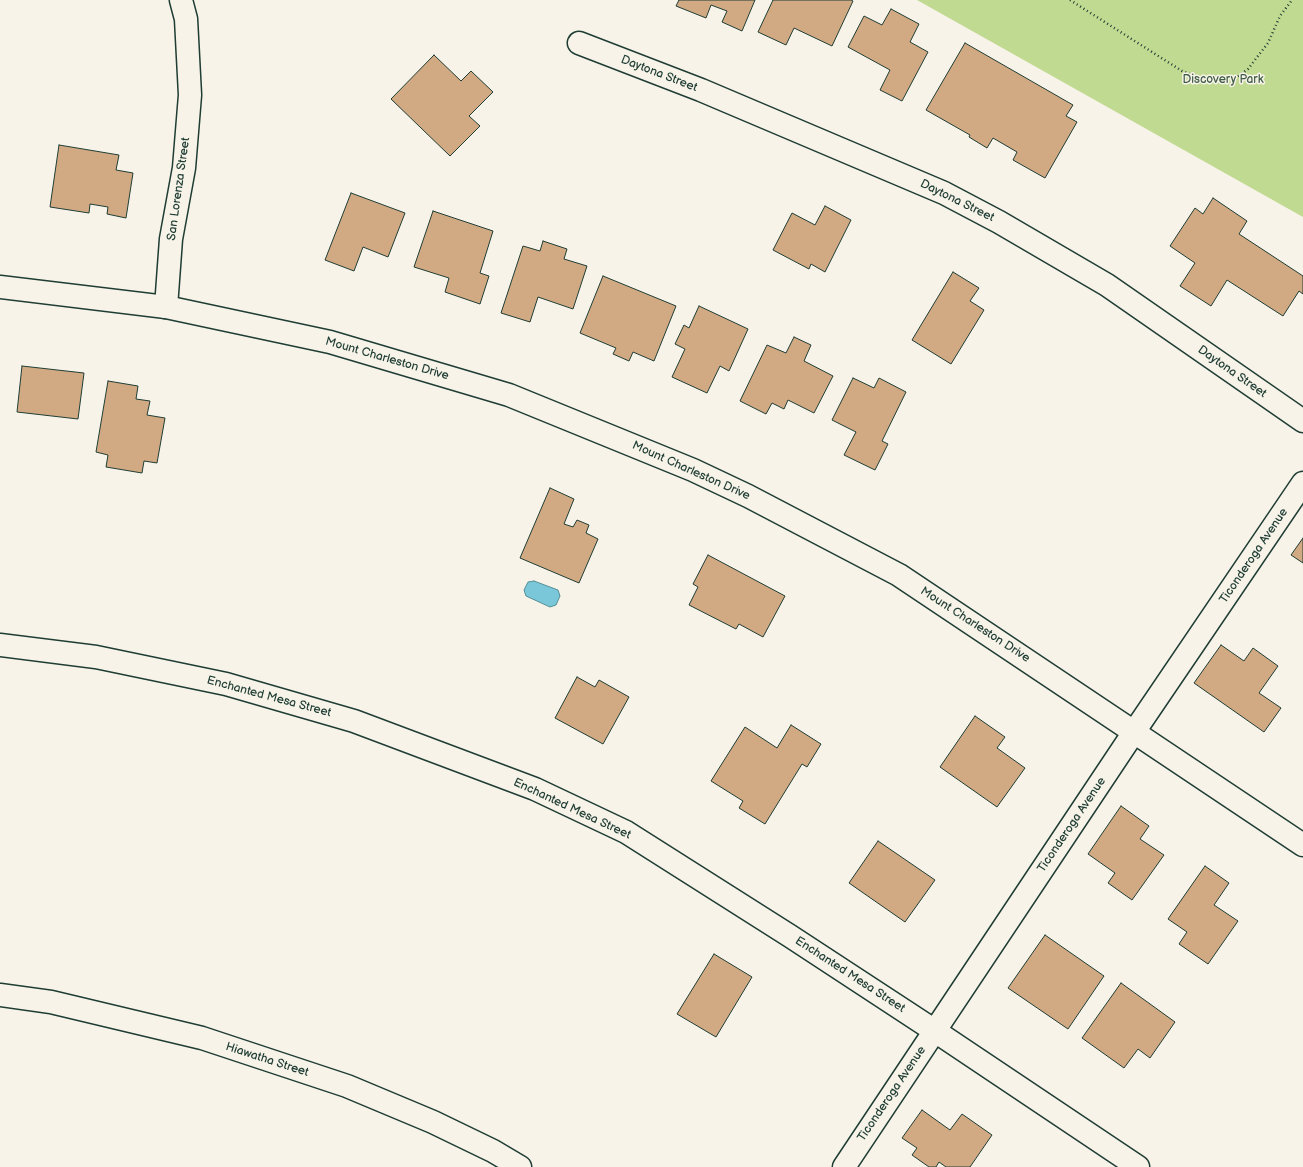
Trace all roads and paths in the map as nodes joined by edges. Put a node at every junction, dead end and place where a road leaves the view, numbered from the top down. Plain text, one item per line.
1 (181, 0) edge
2 (1070, 0) edge
3 (1292, 0) edge
4 (579, 43) dead end
5 (0, 287) edge
6 (166, 307) junction
7 (1303, 421) edge
8 (1303, 483) edge
9 (0, 645) edge
10 (1134, 732) junction
11 (1303, 845) edge
12 (0, 995) edge
13 (935, 1030) junction
14 (520, 1167) edge
15 (844, 1167) edge
16 (1138, 1167) edge

1 - 6 street, San Lorenza Street
2 - 3 path
4 - 7 street, Daytona Street
5 - 6 street, Mount Charleston Drive
6 - 10 street, Mount Charleston Drive
8 - 10 street, Ticonderoga Avenue
9 - 13 street, Enchanted Mesa Street
10 - 11 street, Mount Charleston Drive
10 - 13 street, Ticonderoga Avenue
12 - 14 street, Hiawatha Street
13 - 15 street, Ticonderoga Avenue
13 - 16 street, Enchanted Mesa Street

